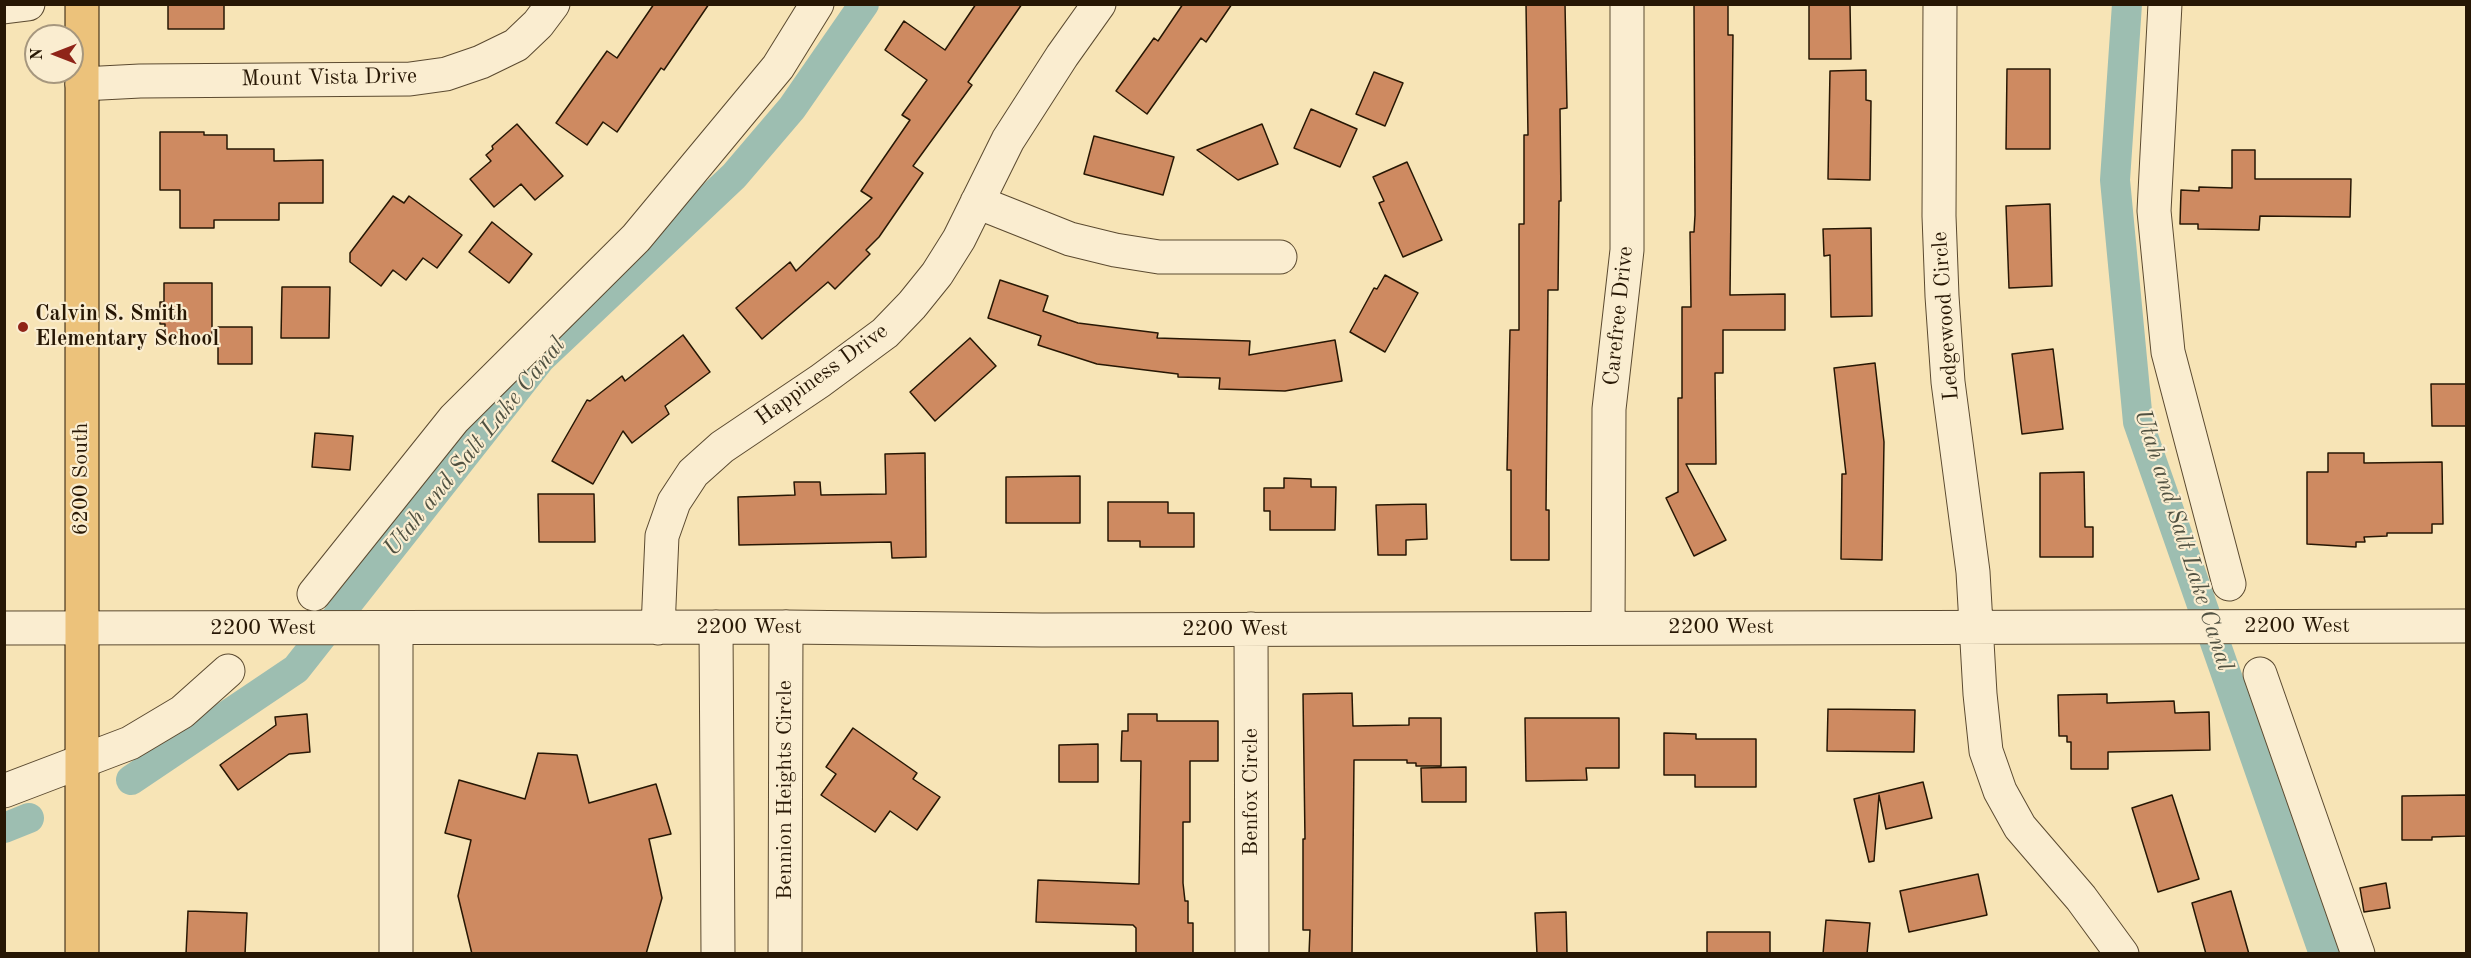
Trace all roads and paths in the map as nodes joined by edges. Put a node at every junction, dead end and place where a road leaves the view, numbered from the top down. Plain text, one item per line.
1 (28, 4) edge
2 (82, 4) edge
3 (553, 4) edge
4 (818, 4) edge
5 (1099, 4) edge
6 (1627, 4) edge
7 (1940, 4) edge
8 (2165, 4) edge
9 (4, 7) edge
10 (82, 24) edge
11 (82, 84) edge
12 (84, 84) edge
13 (977, 202) junction
14 (1280, 257) dead end
15 (2229, 584) dead end
16 (314, 594) dead end
17 (81, 626) junction
18 (2466, 626) edge
19 (716, 627) junction
20 (786, 627) junction
21 (1977, 627) junction
22 (4, 628) edge
23 (396, 628) junction
24 (658, 628) junction
25 (1608, 628) junction
26 (1251, 629) junction
27 (228, 671) dead end
28 (2260, 674) dead end
29 (81, 762) junction
30 (4, 791) edge
31 (2118, 952) edge
32 (82, 954) edge
33 (396, 954) edge
34 (718, 954) edge
35 (785, 954) edge
36 (1252, 954) edge
37 (2358, 954) edge

1 - 9 street
2 - 10 main road, 6200 South
3 - 12 street, Mount Vista Drive
4 - 16 street
5 - 13 street, Happiness Drive
6 - 25 street, Carefree Drive
7 - 21 street, Ledgewood Circle
8 - 15 street
11 - 17 main road, 6200 South
13 - 14 street
13 - 24 street, Happiness Drive
17 - 22 street, 2200 West
17 - 23 street, 2200 West
17 - 29 main road, 6200 South
18 - 21 street, 2200 West
19 - 20 street, 2200 West
19 - 24 street, 2200 West
19 - 34 street
20 - 26 street, 2200 West
20 - 35 street, Bennion Heights Circle
21 - 25 street, 2200 West
21 - 31 street, Ledgewood Circle
23 - 24 street, 2200 West
23 - 33 street
25 - 26 street, 2200 West
26 - 36 street, Benfox Circle
27 - 29 street
28 - 37 street
29 - 30 street
29 - 32 main road, 6200 South

